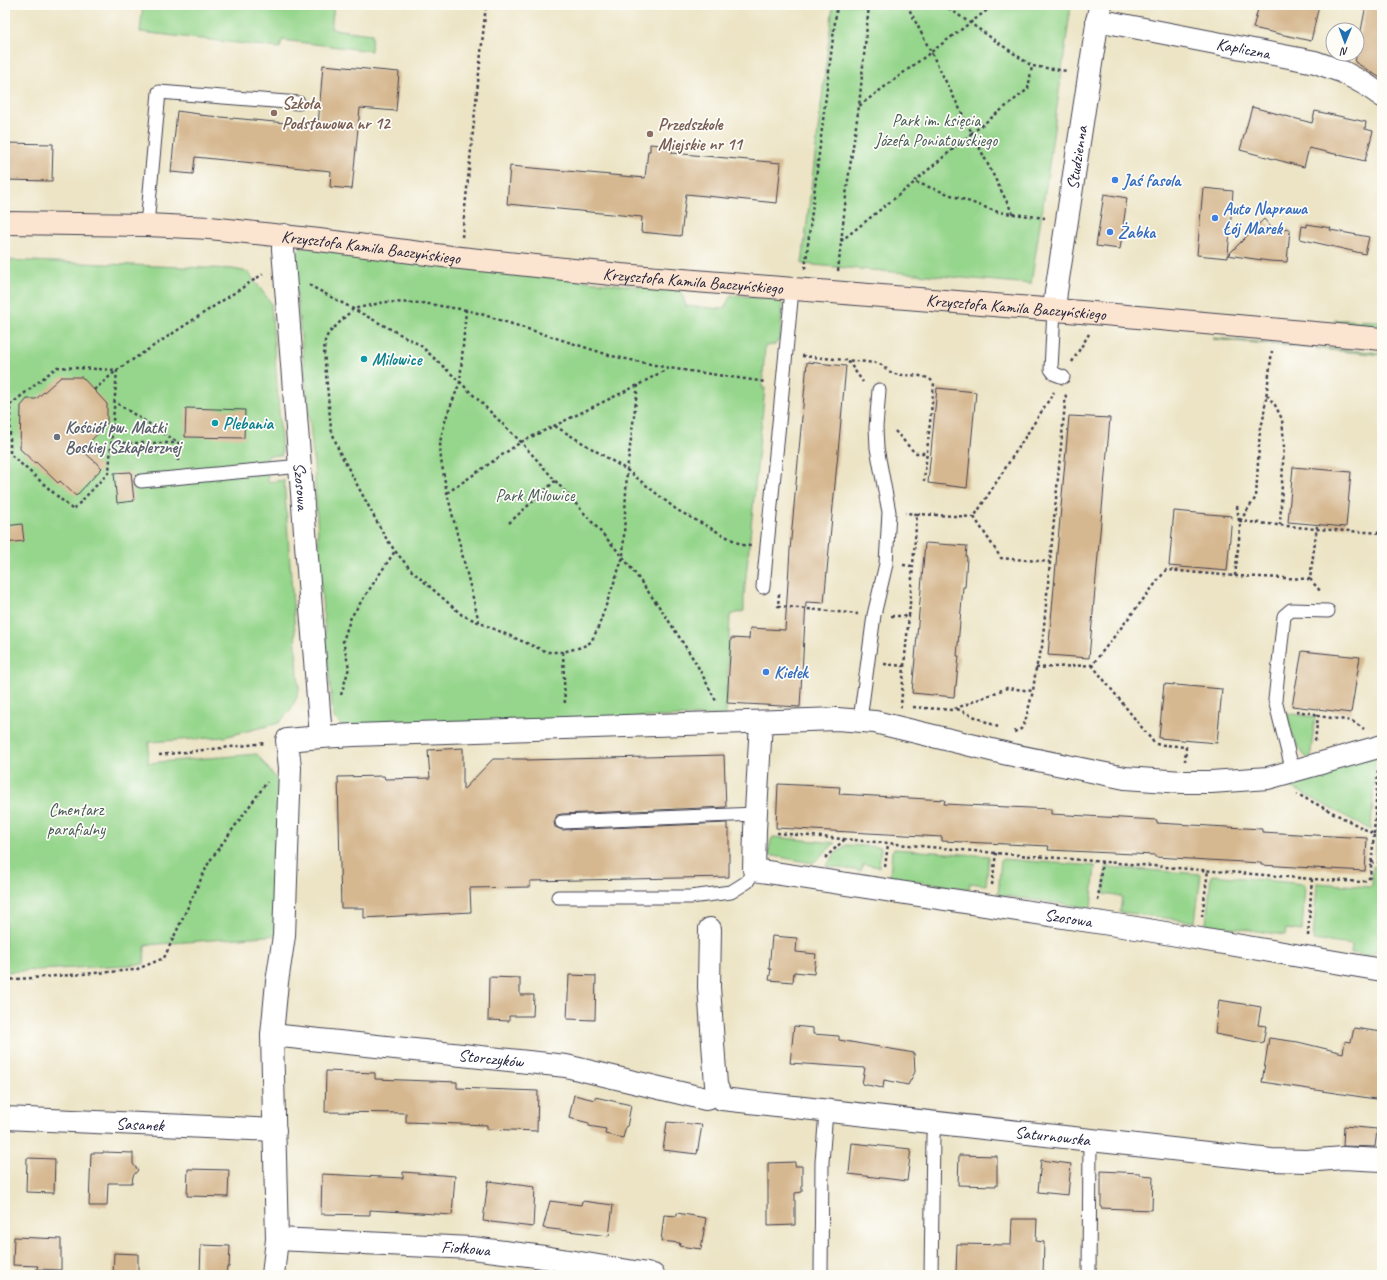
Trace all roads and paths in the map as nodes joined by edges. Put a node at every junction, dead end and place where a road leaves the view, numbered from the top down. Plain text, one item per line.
1 (486, 5) edge
2 (837, 5) edge
3 (870, 5) edge
4 (907, 5) edge
5 (944, 5) edge
6 (994, 5) edge
7 (1098, 13) edge
8 (970, 24) junction
9 (931, 52) junction
10 (1032, 66) junction
11 (1074, 72) dead end
12 (1382, 96) edge
13 (298, 103) dead end
14 (859, 106) junction
15 (972, 133) junction
16 (915, 182) junction
17 (1013, 214) junction
18 (1046, 218) dead end
19 (5, 223) edge
20 (147, 225) junction
21 (284, 235) junction
22 (461, 240) dead end
23 (841, 241) junction
24 (837, 275) dead end
25 (286, 279) junction
26 (798, 290) junction
27 (353, 309) junction
28 (466, 310) junction
29 (1054, 310) junction
30 (1092, 330) dead end
31 (1382, 339) edge
32 (1272, 349) dead end
33 (796, 356) dead end
34 (669, 368) junction
35 (117, 370) junction
36 (1063, 377) junction
37 (460, 382) junction
38 (782, 384) junction
39 (638, 385) junction
40 (94, 390) dead end
41 (879, 390) dead end
42 (1266, 394) junction
43 (115, 402) junction
44 (555, 425) junction
45 (521, 442) junction
46 (112, 443) junction
47 (301, 466) junction
48 (627, 470) junction
49 (141, 480) dead end
50 (555, 481) junction
51 (924, 481) dead end
52 (447, 493) junction
53 (1237, 506) dead end
54 (889, 512) junction
55 (917, 514) junction
56 (974, 517) junction
57 (1240, 521) junction
58 (509, 523) dead end
59 (1280, 525) junction
60 (1317, 528) junction
61 (1382, 534) edge
62 (767, 548) junction
63 (394, 552) junction
64 (623, 557) junction
65 (1050, 562) junction
66 (1235, 576) junction
67 (763, 587) dead end
68 (780, 590) dead end
69 (1328, 611) dead end
70 (874, 615) junction
71 (909, 616) junction
72 (479, 622) junction
73 (563, 652) junction
74 (868, 662) junction
75 (904, 666) junction
76 (1092, 666) junction
77 (1036, 668) junction
78 (1033, 691) junction
79 (340, 698) dead end
80 (1296, 711) dead end
81 (1318, 716) junction
82 (860, 720) junction
83 (727, 722) junction
84 (761, 722) junction
85 (566, 728) junction
86 (1012, 733) dead end
87 (321, 737) junction
88 (287, 740) junction
89 (1381, 746) edge
90 (159, 755) dead end
91 (290, 768) junction
92 (1303, 769) junction
93 (1268, 778) junction
94 (1182, 782) junction
95 (562, 822) dead end
96 (755, 822) junction
97 (1374, 834) junction
98 (996, 854) junction
99 (1102, 861) junction
100 (1371, 862) junction
101 (1382, 863) edge
102 (754, 870) junction
103 (1208, 870) junction
104 (1312, 879) junction
105 (558, 897) dead end
106 (990, 906) junction
107 (1095, 922) junction
108 (710, 929) dead end
109 (1199, 939) junction
110 (1306, 957) junction
111 (1379, 969) edge
112 (5, 980) edge
113 (272, 1035) junction
114 (714, 1099) junction
115 (826, 1112) junction
116 (5, 1118) edge
117 (935, 1123) junction
118 (275, 1130) junction
119 (1090, 1140) junction
120 (1382, 1160) edge
121 (277, 1239) junction
122 (273, 1275) edge
123 (653, 1275) edge
124 (821, 1275) edge
125 (931, 1275) edge
126 (1089, 1275) edge

1 - 22 path
2 - 26 path
3 - 14 path
4 - 9 path
5 - 8 path
6 - 8 path
7 - 12 street, Kapliczna
7 - 29 street, Studzienna
8 - 9 path
8 - 10 path
9 - 14 path
9 - 15 path
10 - 11 path
10 - 15 path
13 - 20 lane
14 - 23 path
15 - 16 path
15 - 17 path
16 - 17 path
16 - 23 path
17 - 18 path
19 - 20 street, Krzysztofa Kamila Baczyńskiego
20 - 21 street, Krzysztofa Kamila Baczyńskiego
21 - 25 street, Szosowa
21 - 26 street, Krzysztofa Kamila Baczyńskiego
23 - 24 path
25 - 27 path
25 - 35 path
25 - 47 street, Szosowa
26 - 29 street, Krzysztofa Kamila Baczyńskiego
26 - 38 lane
27 - 28 path
27 - 37 path
27 - 63 path
28 - 34 path
28 - 37 path
29 - 31 street, Krzysztofa Kamila Baczyńskiego
29 - 36 lane
30 - 36 path
32 - 42 path
33 - 51 path
34 - 38 path
34 - 39 path
35 - 40 path
35 - 43 path
35 - 46 path
36 - 56 path
36 - 65 path
37 - 45 path
37 - 52 path
38 - 62 lane
39 - 44 path
39 - 48 path
41 - 54 lane
42 - 57 path
42 - 59 path
43 - 46 path
43 - 46 path
44 - 45 path
44 - 48 path
45 - 50 path
45 - 52 path
47 - 49 lane
47 - 87 street, Szosowa
48 - 62 path
48 - 64 path
50 - 58 path
50 - 64 path
52 - 72 path
53 - 57 path
54 - 55 path
54 - 70 lane
55 - 56 path
55 - 71 path
56 - 65 path
57 - 59 path
57 - 66 path
59 - 60 path
60 - 61 path
60 - 66 path
62 - 67 lane
63 - 72 path
63 - 79 path
64 - 73 path
64 - 83 path
65 - 77 path
66 - 76 path
68 - 70 path
69 - 92 lane
70 - 71 path
70 - 74 lane
71 - 75 path
72 - 73 path
73 - 85 path
74 - 75 path
74 - 82 lane
75 - 78 path
76 - 77 path
76 - 94 path
77 - 78 path
78 - 86 path
80 - 81 path
81 - 89 path
81 - 92 path
82 - 84 street
82 - 94 street
83 - 84 street
83 - 85 street
84 - 96 street
85 - 87 street
87 - 88 street
88 - 90 path
88 - 91 street
89 - 92 street
89 - 97 path
91 - 112 path
91 - 113 street
92 - 93 street
93 - 94 street
93 - 97 path
95 - 96 lane
96 - 98 path
96 - 102 street
97 - 100 path
98 - 99 path
98 - 106 path
99 - 103 path
99 - 107 path
100 - 101 path
100 - 104 path
102 - 105 lane
102 - 106 street, Szosowa
103 - 104 path
103 - 109 path
104 - 110 path
106 - 107 street, Szosowa
107 - 109 street, Szosowa
108 - 114 street
109 - 110 street, Szosowa
110 - 111 street, Szosowa
113 - 114 street, Storczyków
113 - 118 street
114 - 115 street, Saturnowska
115 - 117 street, Saturnowska
115 - 124 lane
116 - 118 street, Sasanek
117 - 119 street, Saturnowska
117 - 125 lane
118 - 121 street
119 - 120 street, Saturnowska
119 - 126 lane
121 - 122 street
121 - 123 street, Fiołkowa

